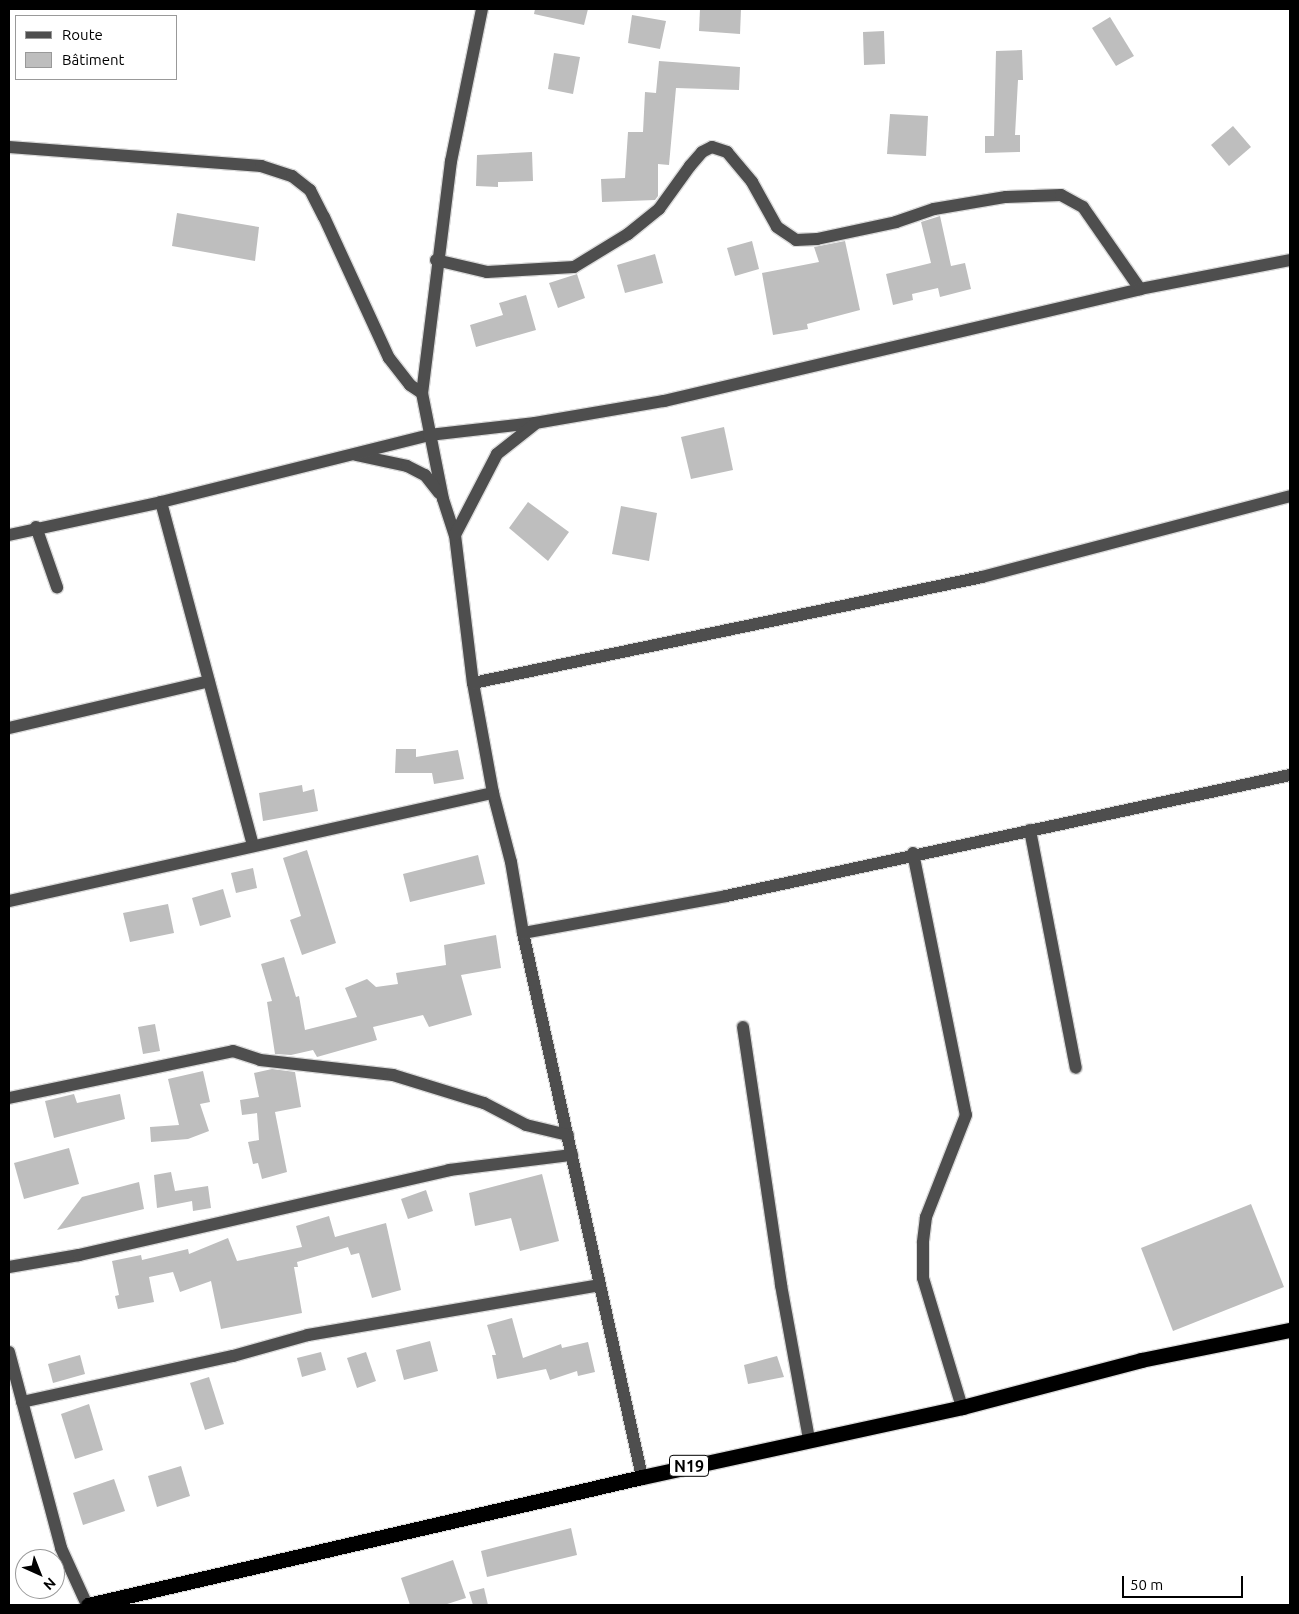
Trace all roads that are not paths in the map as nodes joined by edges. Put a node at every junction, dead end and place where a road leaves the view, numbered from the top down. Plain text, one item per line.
1 (482, 9) edge
2 (9, 147) edge
3 (436, 260) junction
4 (1290, 260) edge
5 (1140, 289) junction
6 (422, 394) junction
7 (535, 423) junction
8 (429, 435) junction
9 (354, 455) junction
10 (1290, 496) edge
11 (443, 499) junction
12 (161, 502) junction
13 (36, 528) junction
14 (9, 535) edge
15 (455, 535) junction
16 (57, 587) dead end
17 (209, 681) junction
18 (473, 683) junction
19 (9, 728) edge
20 (1290, 775) edge
21 (493, 793) junction
22 (1030, 830) junction
23 (253, 845) junction
24 (913, 854) junction
25 (9, 901) edge
26 (523, 934) junction
27 (743, 1027) dead end
28 (1076, 1068) dead end
29 (9, 1098) edge
30 (568, 1135) junction
31 (572, 1155) junction
32 (9, 1267) edge
33 (599, 1285) junction
34 (1290, 1330) edge
35 (9, 1352) edge
36 (22, 1402) junction
37 (962, 1407) junction
38 (809, 1439) junction
39 (642, 1477) junction
40 (88, 1605) edge

1 - 3 street
2 - 6 street
3 - 5 street
3 - 6 street
4 - 5 street
5 - 7 street
6 - 8 street
7 - 8 street
7 - 15 street
8 - 9 street
8 - 11 street
9 - 11 street
9 - 12 street
10 - 18 street
11 - 15 street
12 - 13 street
12 - 17 street
13 - 14 street
13 - 16 street
15 - 18 street
17 - 19 street
17 - 23 street
18 - 21 street
20 - 22 street
21 - 23 street
21 - 26 street
22 - 24 street
22 - 28 street
23 - 25 street
24 - 26 street
24 - 37 street
26 - 30 street
27 - 38 street
29 - 30 street
30 - 31 street
31 - 32 street
31 - 33 street
33 - 36 street
33 - 39 street
34 - 37 highway, N19
35 - 36 street
36 - 40 street
37 - 38 highway, N19
38 - 39 highway, N19
39 - 40 highway, N19

